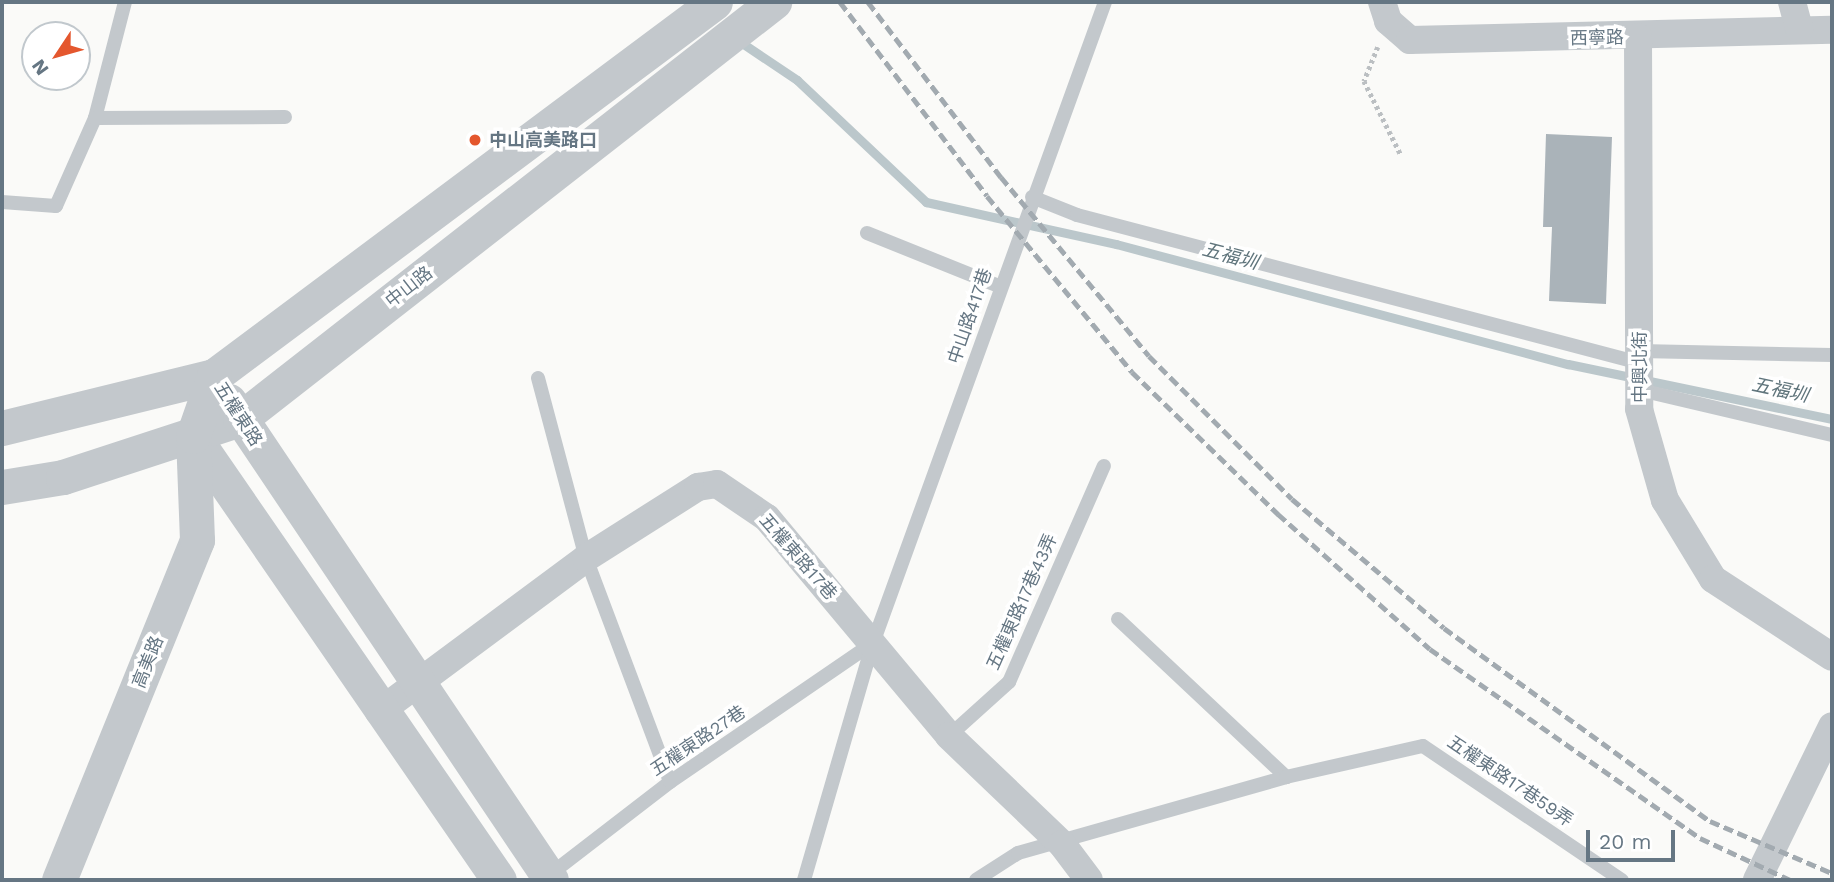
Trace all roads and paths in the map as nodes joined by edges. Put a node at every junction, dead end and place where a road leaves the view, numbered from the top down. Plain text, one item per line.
1 (125, 2) edge
2 (715, 2) edge
3 (1105, 2) edge
4 (757, 7) edge
5 (1385, 11) edge
6 (1796, 15) edge
7 (1832, 30) edge
8 (1638, 37) junction
9 (285, 117) dead end
10 (94, 118) junction
11 (1401, 155) dead end
12 (1032, 197) junction
13 (2, 202) edge
14 (867, 233) dead end
15 (1001, 286) junction
16 (1832, 355) edge
17 (1640, 368) junction
18 (214, 376) junction
19 (538, 378) dead end
20 (240, 419) junction
21 (2, 428) edge
22 (1832, 435) edge
23 (194, 436) junction
24 (1104, 466) dead end
25 (2, 487) edge
26 (586, 558) junction
27 (1118, 619) dead end
28 (873, 643) junction
29 (1832, 657) edge
30 (417, 682) junction
31 (379, 712) junction
32 (1832, 726) edge
33 (949, 736) junction
34 (1286, 777) junction
35 (670, 782) junction
36 (1062, 845) junction
37 (550, 878) edge
38 (59, 880) edge
39 (499, 880) edge
40 (804, 880) edge
41 (976, 880) edge
42 (1089, 880) edge
43 (1622, 880) edge
44 (1757, 880) edge

1 - 10 lane
2 - 18 street
3 - 12 lane, 中山路417巷
4 - 20 street, 中山路
5 - 8 street, 西寧路
5 - 11 path
6 - 7 street, 西寧路
6 - 8 street, 西寧路
8 - 17 street, 中興北街
9 - 10 lane
10 - 13 lane
12 - 15 lane, 中山路417巷
12 - 17 lane
14 - 15 lane
15 - 28 lane, 中山路417巷
16 - 17 lane
17 - 22 lane
17 - 29 street, 中興北街
18 - 20 street, 五權東路
18 - 21 street
18 - 23 street, 五權東路
19 - 26 lane
20 - 23 street, 中山路
20 - 30 street, 五權東路
23 - 25 street, 中山路
23 - 31 street
23 - 38 street, 高美路
24 - 33 lane, 五權東路17巷43弄
26 - 28 street, 五權東路17巷
26 - 30 street, 五權東路17巷
26 - 35 lane
27 - 34 lane
28 - 33 street, 五權東路17巷
28 - 35 lane, 五權東路27巷
28 - 40 lane, 中山路417巷
30 - 31 street, 五權東路17巷
30 - 37 street, 五權東路
31 - 39 street
32 - 44 street
33 - 36 street, 五權東路17巷
34 - 36 lane, 五權東路17巷59弄
34 - 43 lane, 五權東路17巷59弄
35 - 37 lane, 五權東路27巷
36 - 41 lane, 五權東路17巷59弄
36 - 42 street, 五權東路17巷

